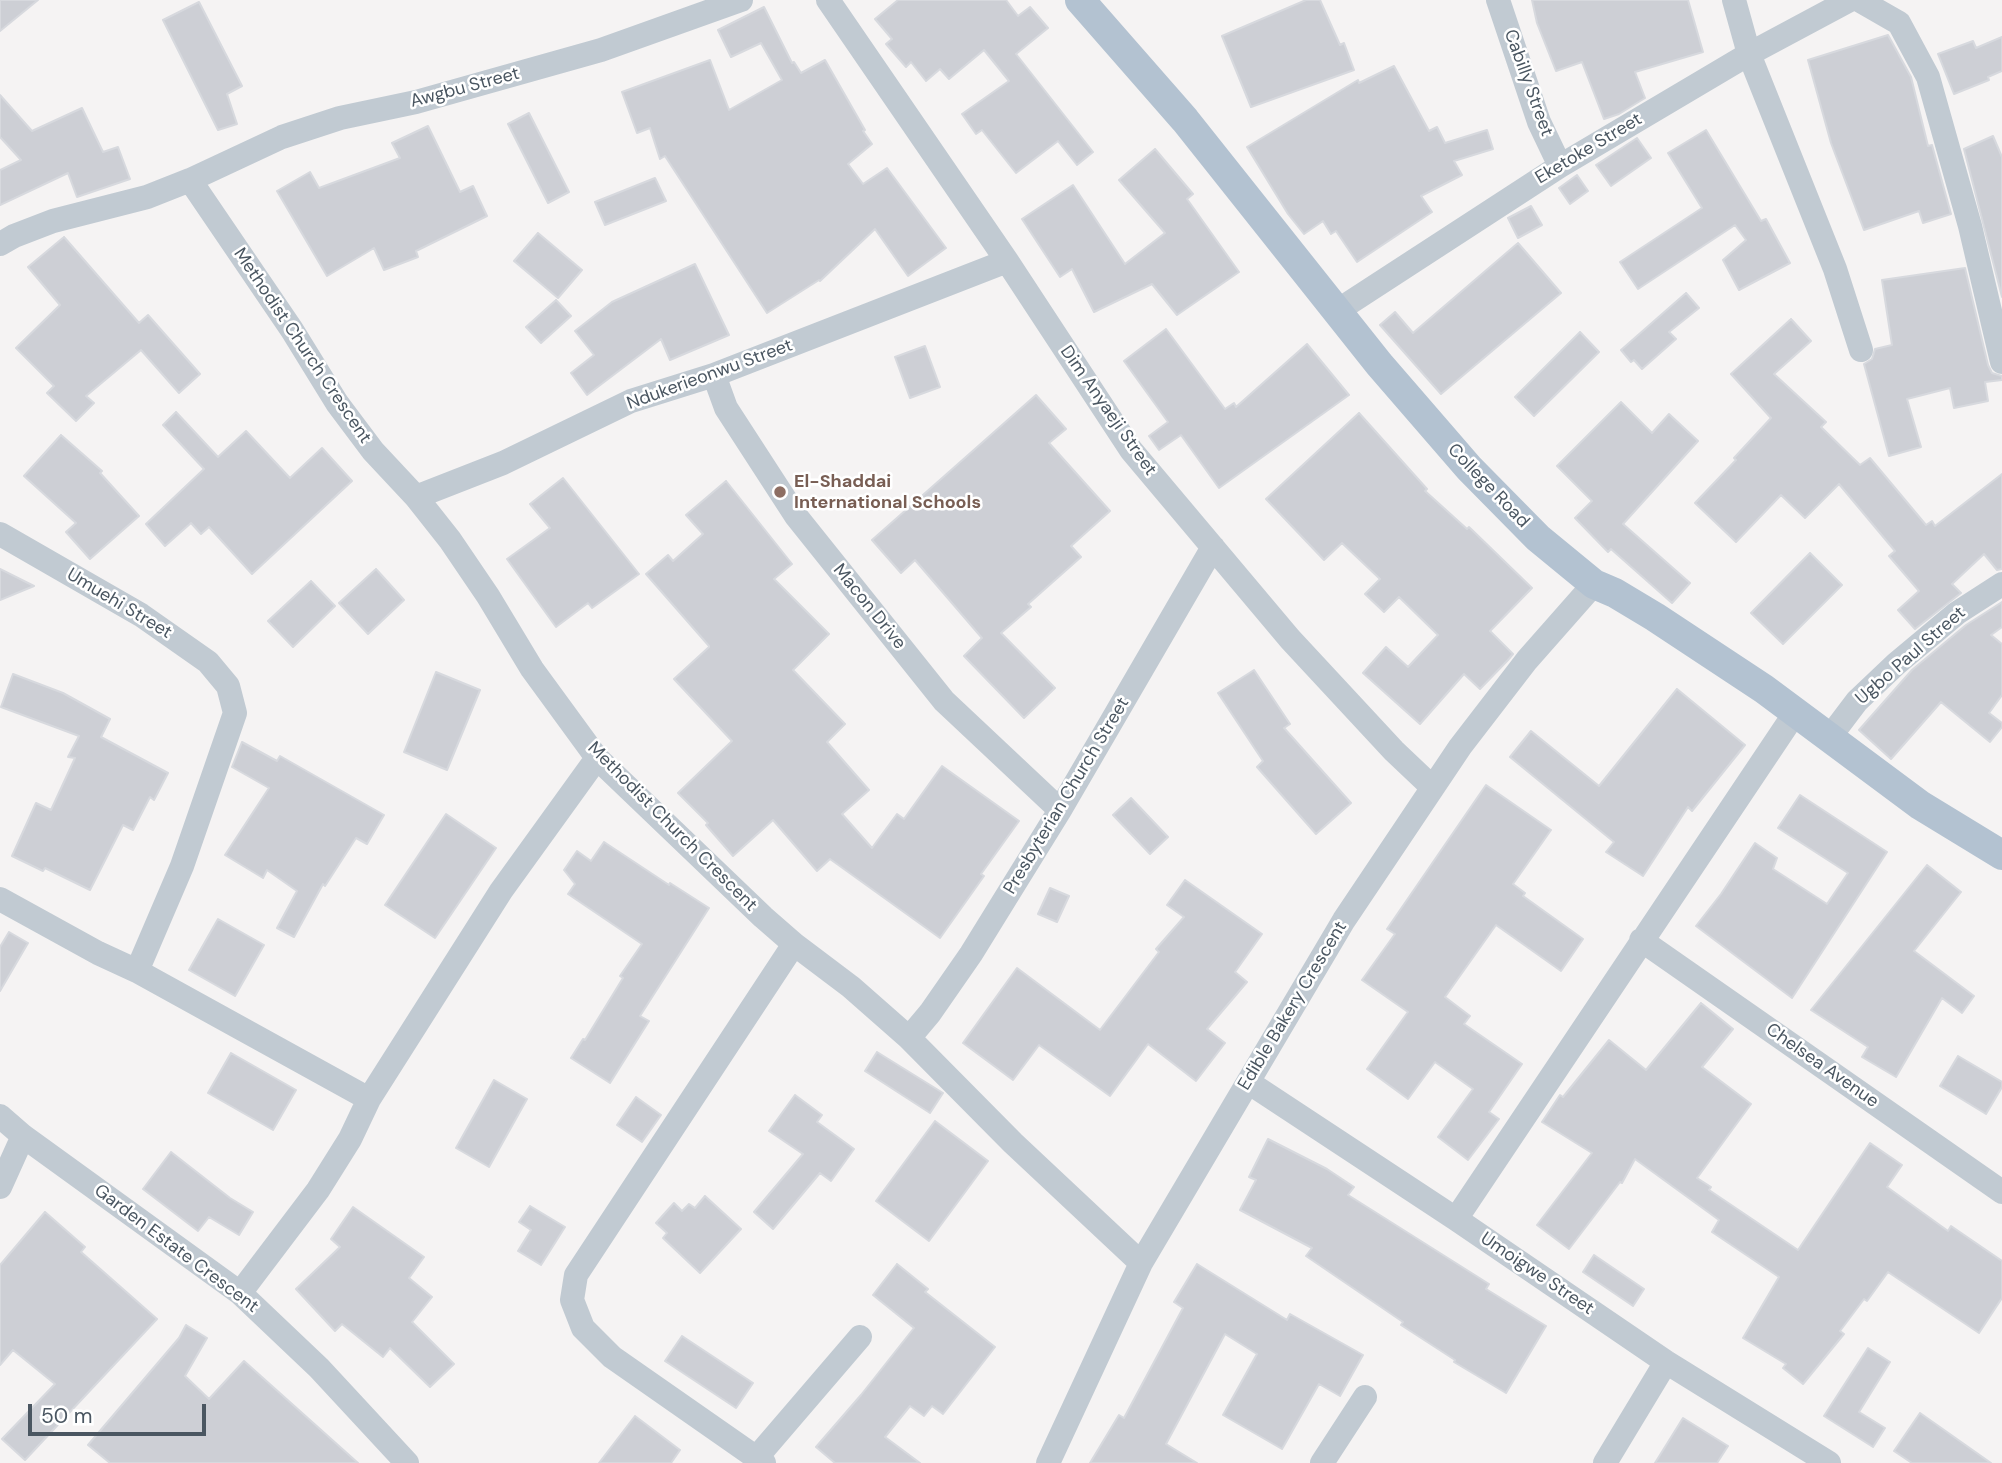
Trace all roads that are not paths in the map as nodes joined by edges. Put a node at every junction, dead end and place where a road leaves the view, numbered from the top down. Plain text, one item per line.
1 (741, 0) edge
2 (828, 0) edge
3 (1080, 0) edge
4 (1498, 0) edge
5 (1734, 0) edge
6 (1850, 0) edge
7 (1859, 0) edge
8 (1749, 54) junction
9 (1560, 166) junction
10 (190, 180) junction
11 (0, 244) edge
12 (1007, 261) junction
13 (1337, 311) junction
14 (1861, 350) dead end
15 (2002, 362) edge
16 (714, 375) junction
17 (416, 497) junction
18 (0, 534) edge
19 (1213, 547) junction
20 (1594, 584) junction
21 (2002, 584) edge
22 (1794, 713) junction
23 (1829, 738) junction
24 (597, 758) junction
25 (1432, 787) junction
26 (1060, 810) junction
27 (2002, 855) edge
28 (0, 899) edge
29 (1641, 940) junction
30 (794, 944) junction
31 (137, 971) junction
32 (909, 1038) junction
33 (1248, 1082) junction
34 (369, 1099) junction
35 (0, 1116) edge
36 (23, 1136) junction
37 (0, 1187) edge
38 (2002, 1192) edge
39 (1456, 1219) junction
40 (1141, 1262) junction
41 (240, 1293) junction
42 (860, 1337) dead end
43 (1666, 1362) junction
44 (1365, 1397) dead end
45 (760, 1460) edge
46 (407, 1463) edge
47 (1048, 1463) edge
48 (1322, 1463) edge
49 (1605, 1463) edge
50 (1829, 1463) edge

1 - 10 street, Awgbu Street
2 - 12 street, Dim Anyaeji Street
3 - 13 main road, College Road
4 - 9 street, Cabilly Street
5 - 8 street
6 - 8 street, Eketoke Street
7 - 15 street
8 - 9 street, Eketoke Street
8 - 14 street
9 - 13 street, Eketoke Street
10 - 11 street
10 - 17 street, Methodist Church Crescent
12 - 16 street, Ndukerieonwu Street
12 - 19 street, Dim Anyaeji Street
13 - 20 main road, College Road
16 - 17 street, Ndukerieonwu Street
16 - 26 street, Macon Drive
17 - 24 street, Methodist Church Crescent
18 - 31 street, Umuehi Street
19 - 25 street, Dim Anyaeji Street
19 - 26 street, Presbyterian Church Street
20 - 22 main road, College Road
20 - 25 street, Edible Bakery Crescent
21 - 23 street, Ugbo Paul Street
22 - 23 main road, College Road
22 - 29 street
23 - 27 main road, College Road
24 - 30 street, Methodist Church Crescent
24 - 34 street
25 - 33 street, Edible Bakery Crescent
26 - 32 street, Presbyterian Church Street
28 - 31 street
29 - 38 street, Chelsea Avenue
29 - 39 street
30 - 32 street, Methodist Church Crescent
30 - 45 street
31 - 34 street
32 - 40 street, Methodist Church Crescent
33 - 39 street, Umoigwe Street
33 - 40 street, Edible Bakery Crescent
34 - 41 street
35 - 36 street
36 - 37 street
36 - 41 street, Garden Estate Crescent
39 - 43 street, Umoigwe Street
40 - 47 street, Edible Bakery Crescent
41 - 46 street, Garden Estate Crescent
42 - 45 street
43 - 49 street
43 - 50 street, Umoigwe Street
44 - 48 street

